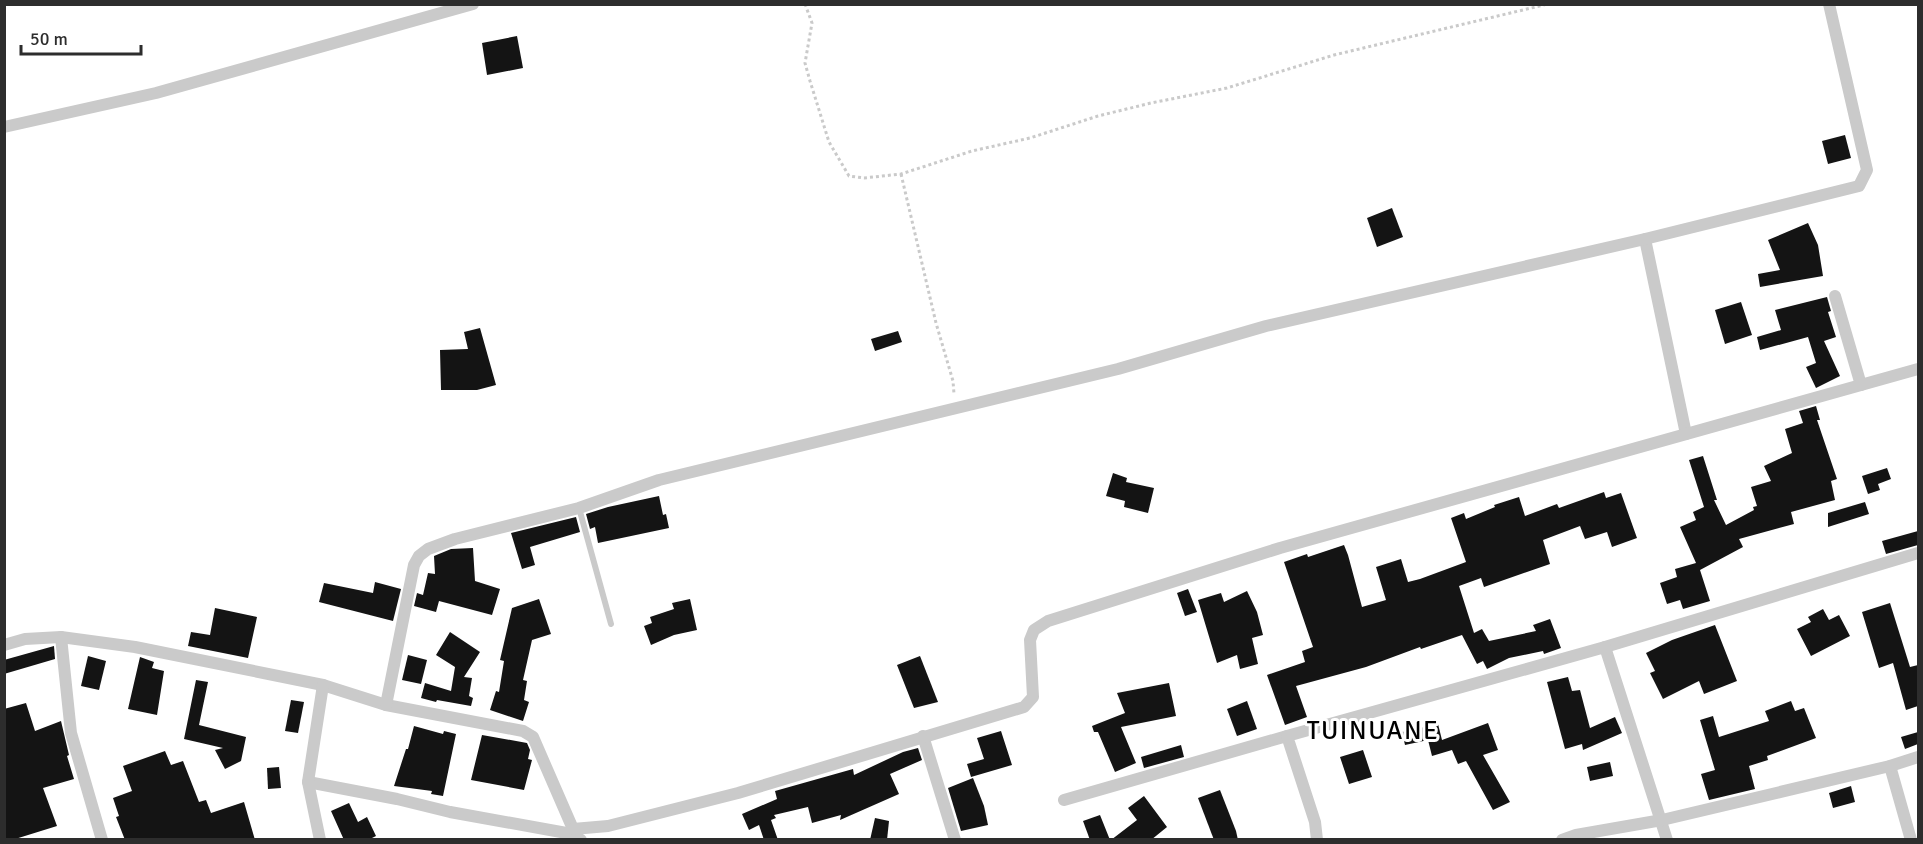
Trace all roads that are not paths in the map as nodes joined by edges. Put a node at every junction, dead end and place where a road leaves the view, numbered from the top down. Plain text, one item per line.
1 (472, 4) edge
2 (1829, 4) edge
3 (4, 127) edge
4 (1645, 239) junction
5 (1835, 296) dead end
6 (1918, 369) edge
7 (1861, 386) junction
8 (1686, 434) junction
9 (579, 508) junction
10 (1918, 553) edge
11 (611, 624) dead end
12 (61, 637) junction
13 (4, 645) edge
14 (1605, 647) junction
15 (323, 685) junction
16 (386, 705) junction
17 (923, 736) junction
18 (1287, 736) junction
19 (1918, 757) edge
20 (1890, 766) junction
21 (308, 782) junction
22 (1064, 800) dead end
23 (1662, 820) junction
24 (608, 826) junction
25 (576, 834) edge
26 (102, 840) edge
27 (320, 840) edge
28 (602, 840) edge
29 (955, 840) edge
30 (1317, 840) edge
31 (1562, 840) edge
32 (1666, 840) edge
33 (1911, 840) edge

1 - 3 street
2 - 4 street
4 - 8 street
4 - 9 street
5 - 7 street
6 - 7 street
7 - 8 street
8 - 17 street
9 - 11 lane
9 - 16 street
10 - 14 street
12 - 13 street
12 - 15 street
12 - 26 street
14 - 18 street
14 - 23 street
15 - 16 street
15 - 21 street
16 - 25 street
17 - 24 street
17 - 29 street
18 - 22 street
18 - 30 street
19 - 20 street
20 - 23 street
20 - 33 street
21 - 25 street
21 - 27 street
23 - 31 street
23 - 32 street
24 - 25 street
24 - 28 street

